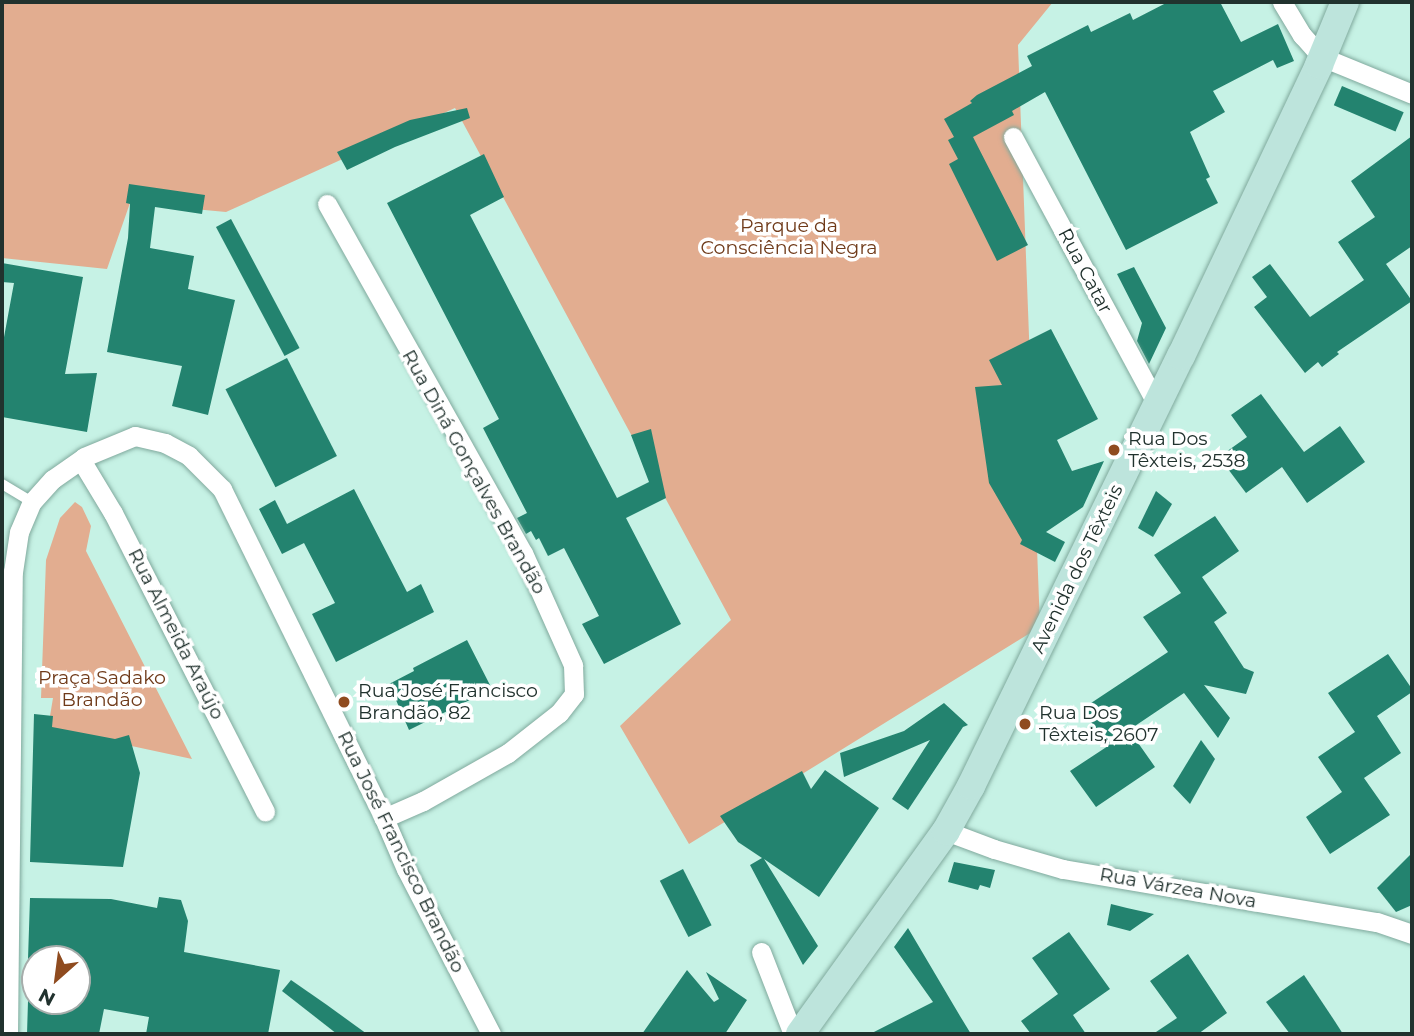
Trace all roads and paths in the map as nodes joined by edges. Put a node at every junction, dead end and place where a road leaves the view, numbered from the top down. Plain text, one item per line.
1 (1282, 2) edge
2 (1345, 2) edge
3 (1322, 57) junction
4 (1412, 94) edge
5 (1013, 136) dead end
6 (327, 204) dead end
7 (1157, 406) junction
8 (81, 460) junction
9 (2, 484) edge
10 (32, 502) junction
11 (265, 811) dead end
12 (384, 818) junction
13 (947, 831) junction
14 (1412, 934) edge
15 (761, 952) dead end
16 (5, 991) edge
17 (8, 1034) edge
18 (491, 1034) edge
19 (793, 1034) edge
20 (800, 1034) edge

1 - 3 street
2 - 3 street, Avenida dos Têxteis
3 - 4 street
3 - 7 street, Avenida dos Têxteis
5 - 7 street, Rua Catar
6 - 12 street, Rua Diná Gonçalves Brandão
7 - 13 street, Avenida dos Têxteis
8 - 10 street, Rua José Francisco Brandão
8 - 11 street, Rua Almeida Araújo
8 - 12 street, Rua José Francisco Brandão
9 - 10 lane
10 - 16 street, Rua José Francisco Brandão
12 - 18 street, Rua José Francisco Brandão
13 - 14 street, Rua Várzea Nova
13 - 20 street, Avenida dos Têxteis
15 - 19 street
16 - 17 street, Rua José Francisco Brandão

